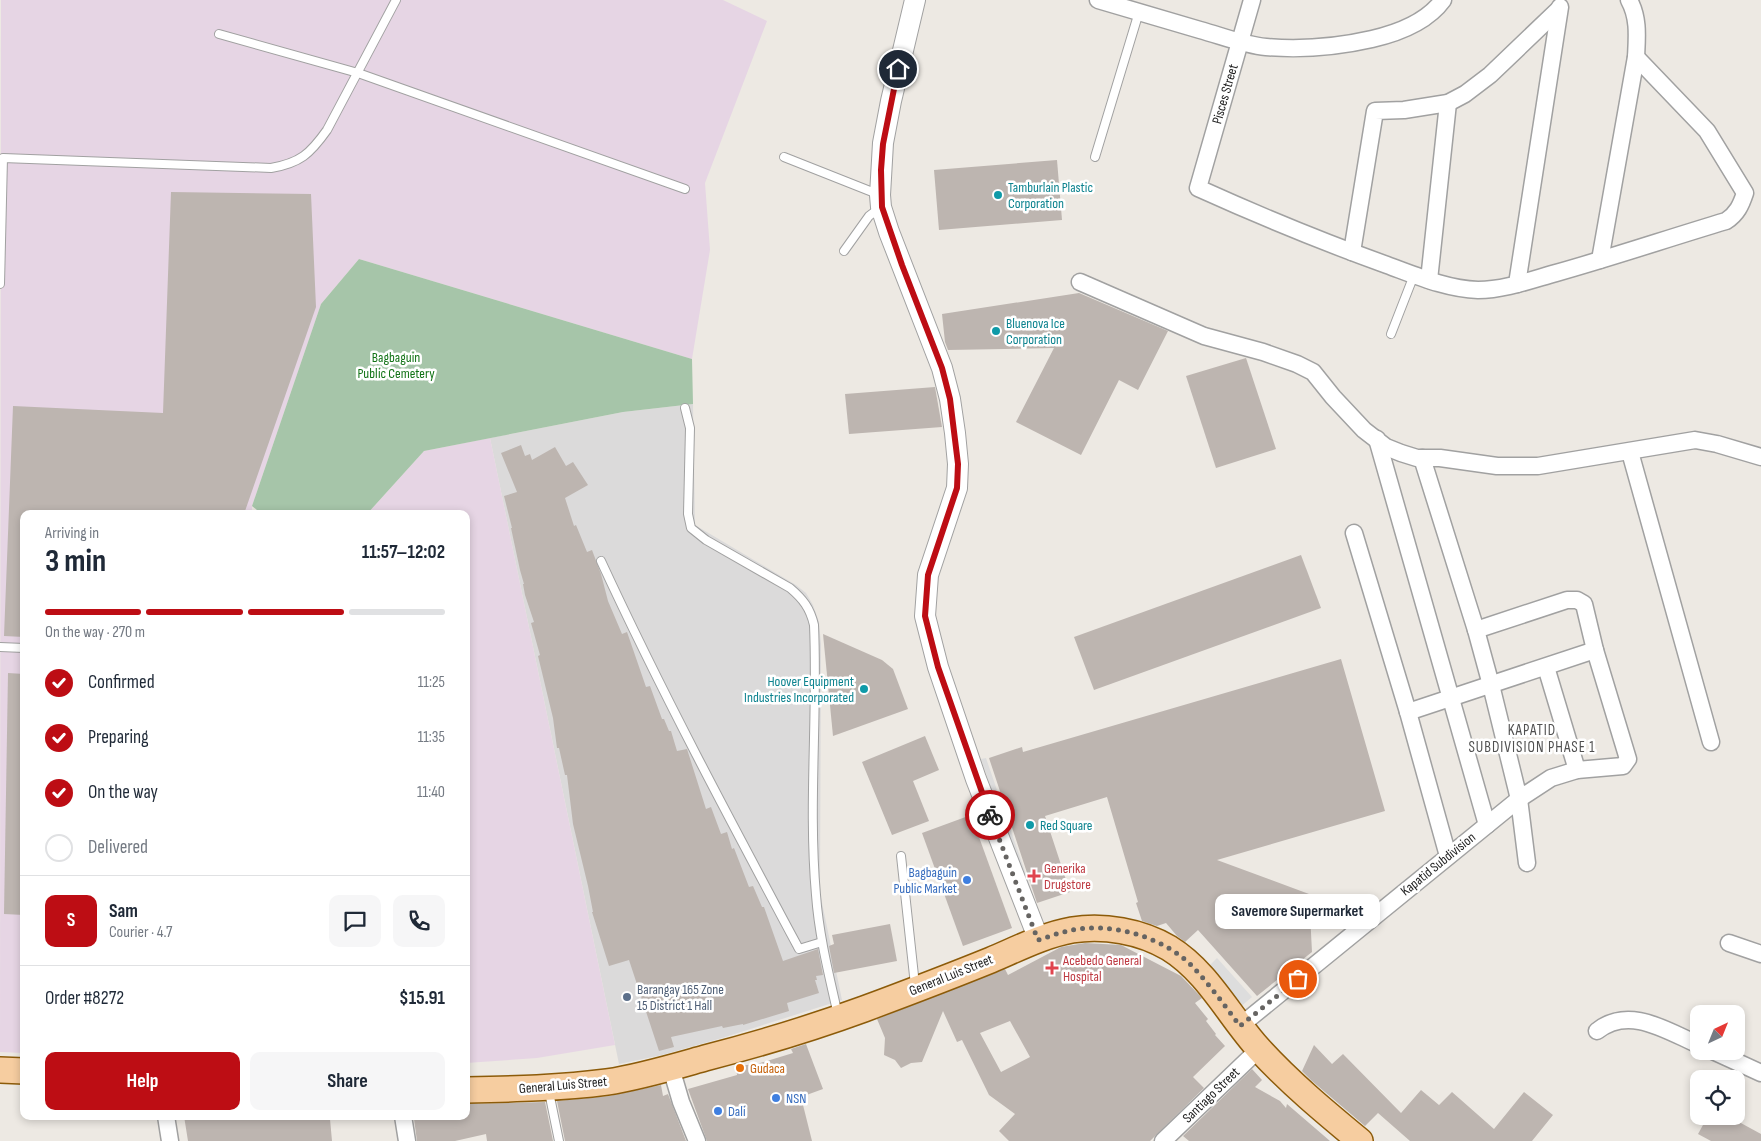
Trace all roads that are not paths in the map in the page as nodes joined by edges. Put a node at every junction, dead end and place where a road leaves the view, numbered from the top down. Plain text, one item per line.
1 (396, 0) edge
2 (915, 0) edge
3 (1098, 0) edge
4 (1252, 0) edge
5 (1444, 0) edge
6 (1629, 0) edge
7 (1560, 5) edge
8 (1139, 12) junction
9 (219, 34) dead end
10 (1240, 42) junction
11 (1636, 57) junction
12 (358, 73) junction
13 (1448, 103) junction
14 (784, 157) dead end
15 (1095, 157) dead end
16 (685, 189) dead end
17 (881, 201) junction
18 (844, 251) dead end
19 (1352, 252) junction
20 (1600, 260) junction
21 (1422, 277) junction
22 (1080, 282) dead end
23 (0, 284) edge
24 (1516, 284) junction
25 (1391, 334) dead end
26 (685, 408) dead end
27 (1377, 439) junction
28 (1630, 452) junction
29 (1761, 457) edge
30 (1422, 458) junction
31 (1354, 534) dead end
32 (601, 561) dead end
33 (1476, 630) junction
34 (0, 648) edge
35 (20, 648) edge
36 (1595, 650) junction
37 (1546, 666) junction
38 (1491, 685) junction
39 (1451, 698) junction
40 (1408, 712) junction
41 (1712, 742) dead end
42 (1577, 770) junction
43 (1519, 799) junction
44 (1487, 825) junction
45 (901, 856) dead end
46 (1448, 856) junction
47 (1527, 863) dead end
48 (1038, 940) junction
49 (822, 942) junction
50 (1729, 943) dead end
51 (1761, 954) edge
52 (916, 990) junction
53 (839, 1017) junction
54 (1240, 1026) junction
55 (1597, 1031) dead end
56 (1690, 1041) edge
57 (1259, 1049) junction
58 (1732, 1060) edge
59 (671, 1068) junction
60 (0, 1070) edge
61 (20, 1071) edge
62 (1761, 1073) edge
63 (547, 1086) junction
64 (470, 1090) edge
65 (167, 1120) edge
66 (404, 1120) edge
67 (170, 1141) edge
68 (407, 1141) edge
69 (559, 1141) edge
70 (697, 1141) edge
71 (1163, 1141) edge
72 (1360, 1141) edge

1 - 12 lane
2 - 17 street
3 - 8 street
4 - 10 street, Pisces Street
5 - 10 street
6 - 11 street
7 - 13 street
7 - 24 street
8 - 10 street
8 - 15 lane
9 - 12 lane
10 - 19 street, Pisces Street
11 - 20 street
11 - 20 street
12 - 16 lane
12 - 23 lane
13 - 19 street
13 - 21 street
14 - 17 lane
17 - 18 lane
17 - 48 street
19 - 21 street
20 - 24 street
21 - 24 street
21 - 25 lane
22 - 27 street
26 - 49 lane
27 - 30 street
27 - 39 street
28 - 29 street
28 - 30 street
28 - 41 street
30 - 33 street
31 - 40 street
32 - 49 lane
33 - 36 street
33 - 38 street
34 - 35 lane
36 - 37 street
36 - 42 street, Kapatid Subdivision
37 - 38 street
37 - 42 street
38 - 39 street
38 - 43 street
39 - 40 street
39 - 44 street
40 - 46 street
42 - 43 street, Kapatid Subdivision
43 - 44 street, Kapatid Subdivision
43 - 47 street
44 - 46 street, Kapatid Subdivision
45 - 52 lane
46 - 54 street, Kapatid Subdivision
48 - 52 main road, General Luis Street
48 - 54 main road, General Luis Street
49 - 53 lane
50 - 51 street
52 - 53 main road, General Luis Street
53 - 59 main road, General Luis Street
54 - 57 main road, General Luis Street
55 - 56 street
57 - 71 street, Santiago Street
57 - 72 main road, General Luis Street
58 - 62 street
59 - 63 main road, General Luis Street
59 - 70 street
60 - 61 main road
63 - 64 main road, General Luis Street
63 - 69 lane
65 - 67 street
66 - 68 street

